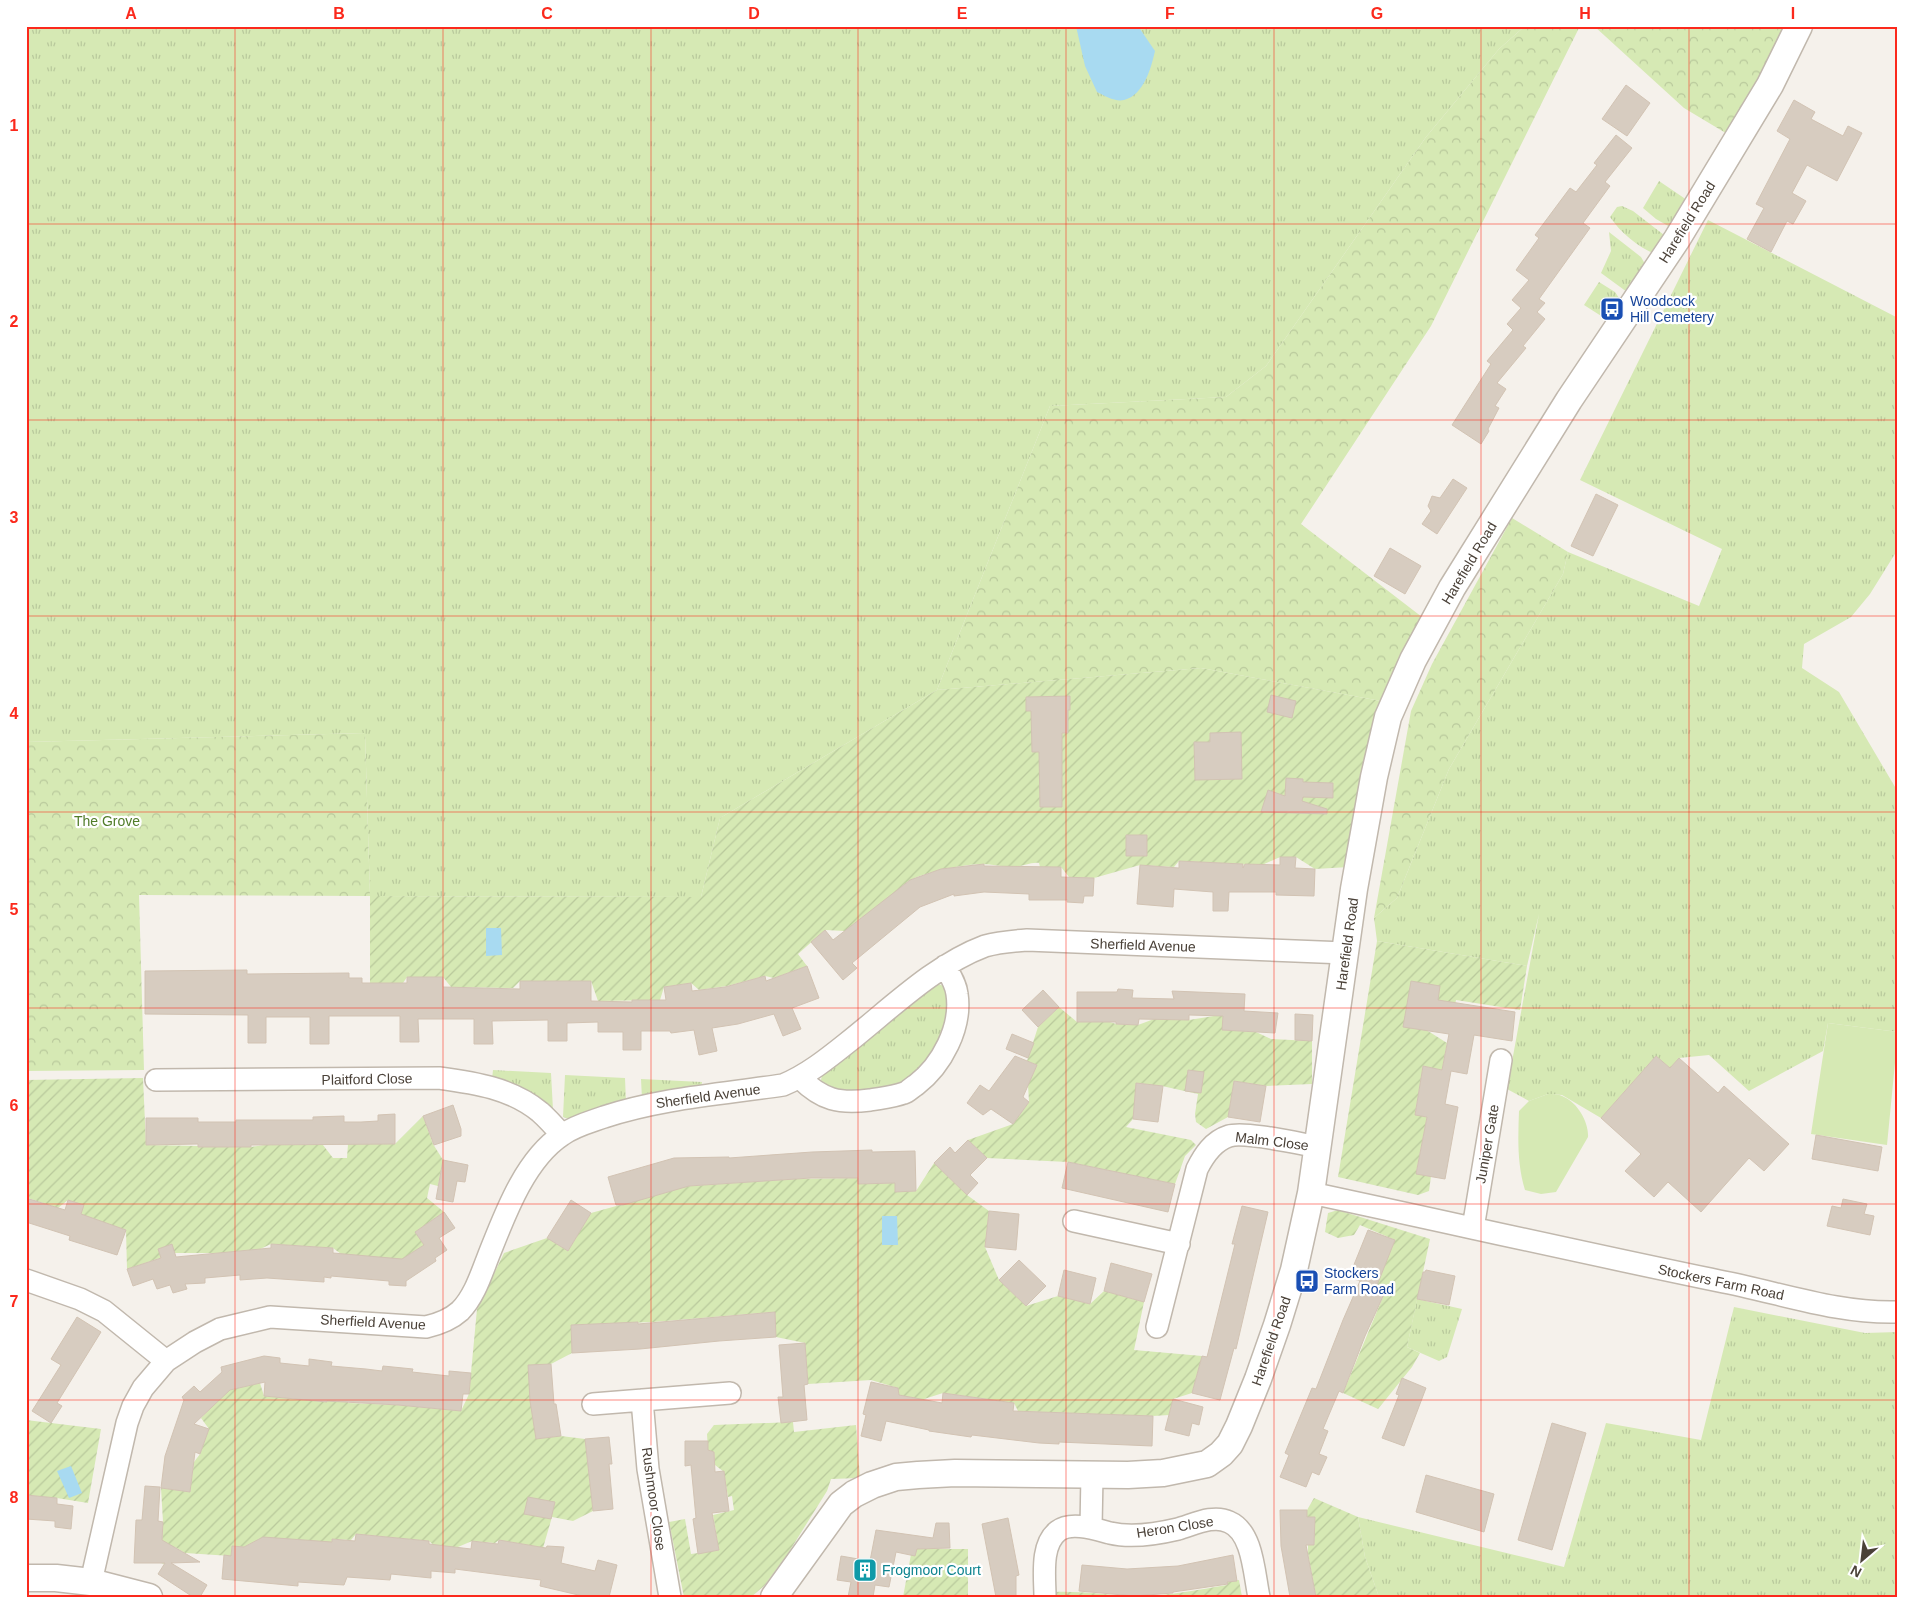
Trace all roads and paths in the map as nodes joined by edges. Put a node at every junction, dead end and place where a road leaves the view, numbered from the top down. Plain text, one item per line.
1 (1798, 26) edge
2 (1346, 953) junction
3 (945, 966) junction
4 (1501, 1060) dead end
5 (800, 1078) junction
6 (156, 1080) dead end
7 (562, 1135) junction
8 (1319, 1147) junction
9 (1311, 1193) junction
10 (1074, 1221) dead end
11 (1473, 1228) junction
12 (1178, 1244) junction
13 (26, 1280) edge
14 (1898, 1312) edge
15 (1157, 1327) dead end
16 (166, 1360) junction
17 (730, 1393) dead end
18 (642, 1400) junction
19 (593, 1404) dead end
20 (1092, 1475) junction
21 (1091, 1528) junction
22 (26, 1578) edge
23 (91, 1582) junction
24 (149, 1597) edge
25 (670, 1597) edge
26 (774, 1597) edge
27 (1045, 1597) edge
28 (1258, 1597) edge

1 - 2 street, Harefield Road
2 - 3 street, Sherfield Avenue
2 - 8 street, Harefield Road
3 - 5 street, Sherfield Avenue
3 - 5 street
4 - 11 street, Juniper Gate
5 - 7 street, Sherfield Avenue
6 - 7 street, Plaitford Close
7 - 16 street, Sherfield Avenue
8 - 9 street, Harefield Road
8 - 12 street, Malm Close
9 - 11 street, Stockers Farm Road
9 - 20 street, Harefield Road
10 - 12 street
11 - 14 street, Stockers Farm Road
12 - 15 street, Malm Close
13 - 16 street
16 - 23 street, Sherfield Avenue
17 - 18 street
18 - 19 street
18 - 25 street, Rushmoor Close
20 - 21 street
20 - 26 street, Harefield Road
21 - 27 street, Heron Close
21 - 28 street, Heron Close
22 - 23 street
23 - 24 street

